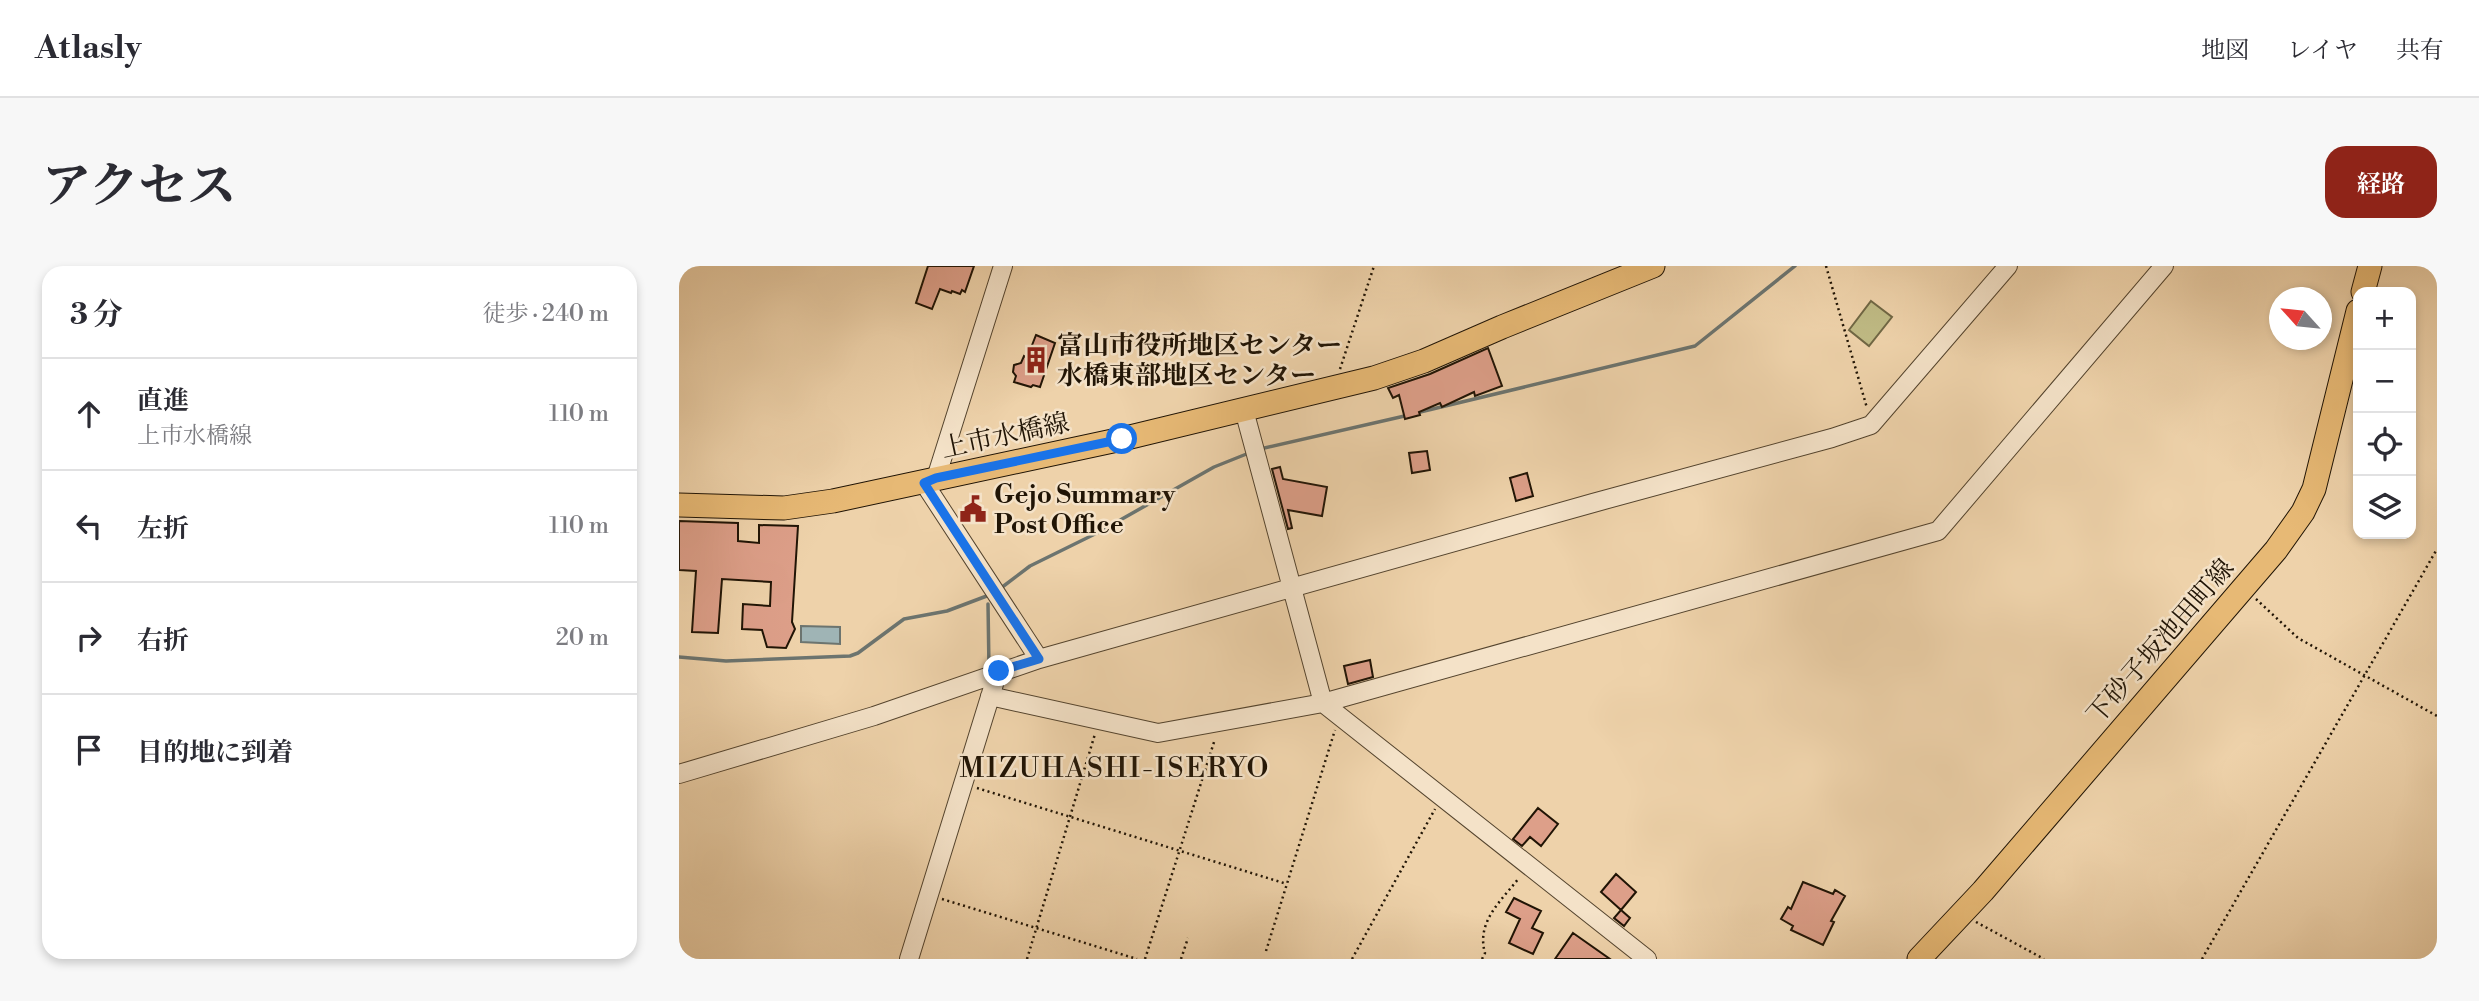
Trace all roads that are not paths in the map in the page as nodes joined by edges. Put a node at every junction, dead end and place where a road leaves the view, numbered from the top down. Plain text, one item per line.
1 (1003, 266) edge
2 (1653, 266) edge
3 (2008, 266) edge
4 (2164, 266) edge
5 (2370, 266) edge
6 (2364, 287) edge
7 (2353, 331) edge
8 (1244, 410) junction
9 (930, 480) junction
10 (679, 505) edge
11 (1293, 588) junction
12 (1039, 659) junction
13 (999, 671) junction
14 (990, 696) junction
15 (1323, 703) junction
16 (679, 774) edge
17 (909, 959) edge
18 (1647, 959) edge
19 (1919, 959) edge

1 - 9 street
2 - 8 main road, 上市水橋線
3 - 11 street
4 - 15 street
5 - 6 main road
7 - 19 main road, 下砂子坂池田町線
8 - 9 main road, 上市水橋線
8 - 11 street
9 - 10 main road, 上市水橋線
9 - 12 street
11 - 12 street
11 - 15 street
12 - 13 street
13 - 14 street
13 - 16 street
14 - 15 street
14 - 17 street
15 - 18 street

